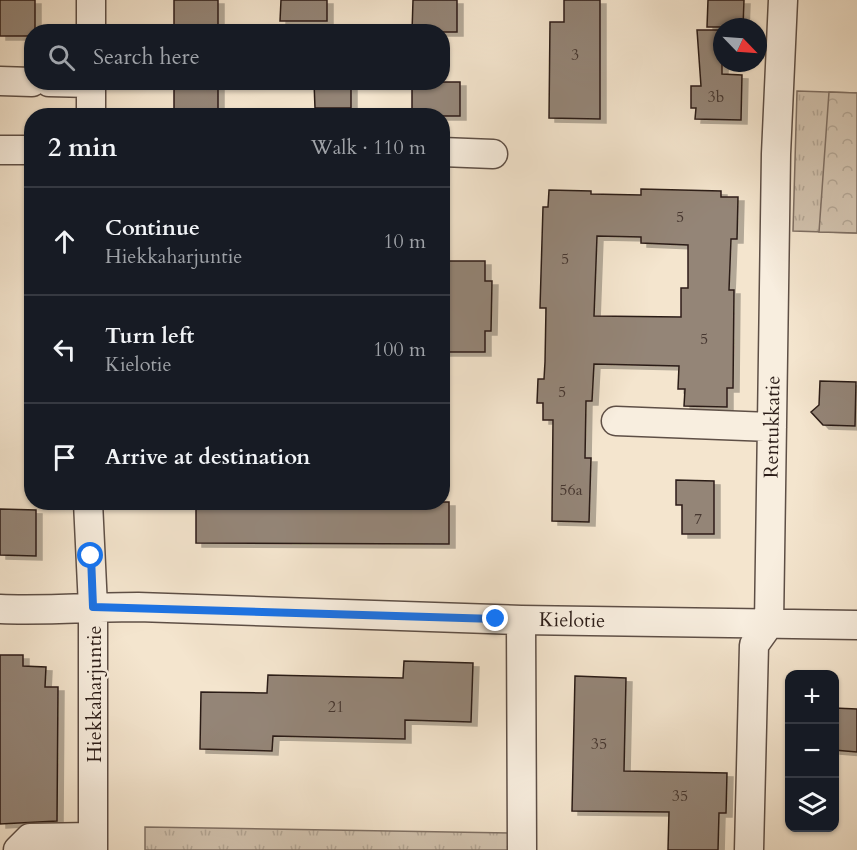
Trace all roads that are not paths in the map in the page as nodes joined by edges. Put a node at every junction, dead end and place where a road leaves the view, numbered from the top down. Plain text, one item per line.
1 (91, 0) edge
2 (783, 0) edge
3 (91, 24) edge
4 (0, 81) edge
5 (24, 82) edge
6 (92, 90) edge
7 (92, 108) edge
8 (0, 150) edge
9 (24, 150) edge
10 (450, 153) edge
11 (493, 154) dead end
12 (616, 421) dead end
13 (772, 427) junction
14 (88, 510) edge
15 (93, 607) junction
16 (0, 609) edge
17 (521, 620) junction
18 (769, 624) junction
19 (857, 625) edge
20 (93, 844) edge
21 (18, 850) edge
22 (522, 850) edge
23 (749, 850) edge

1 - 3 street
2 - 13 street, Rentukkatie
4 - 5 street
6 - 7 street
8 - 9 street
10 - 11 street
12 - 13 street
13 - 18 street, Rentukkatie
14 - 15 street, Hiekkaharjuntie
15 - 16 street, Kielotie
15 - 17 street, Kielotie
15 - 20 street, Hiekkaharjuntie
17 - 18 street, Kielotie
17 - 22 street
18 - 19 street, Kielotie
18 - 23 street
20 - 21 street

